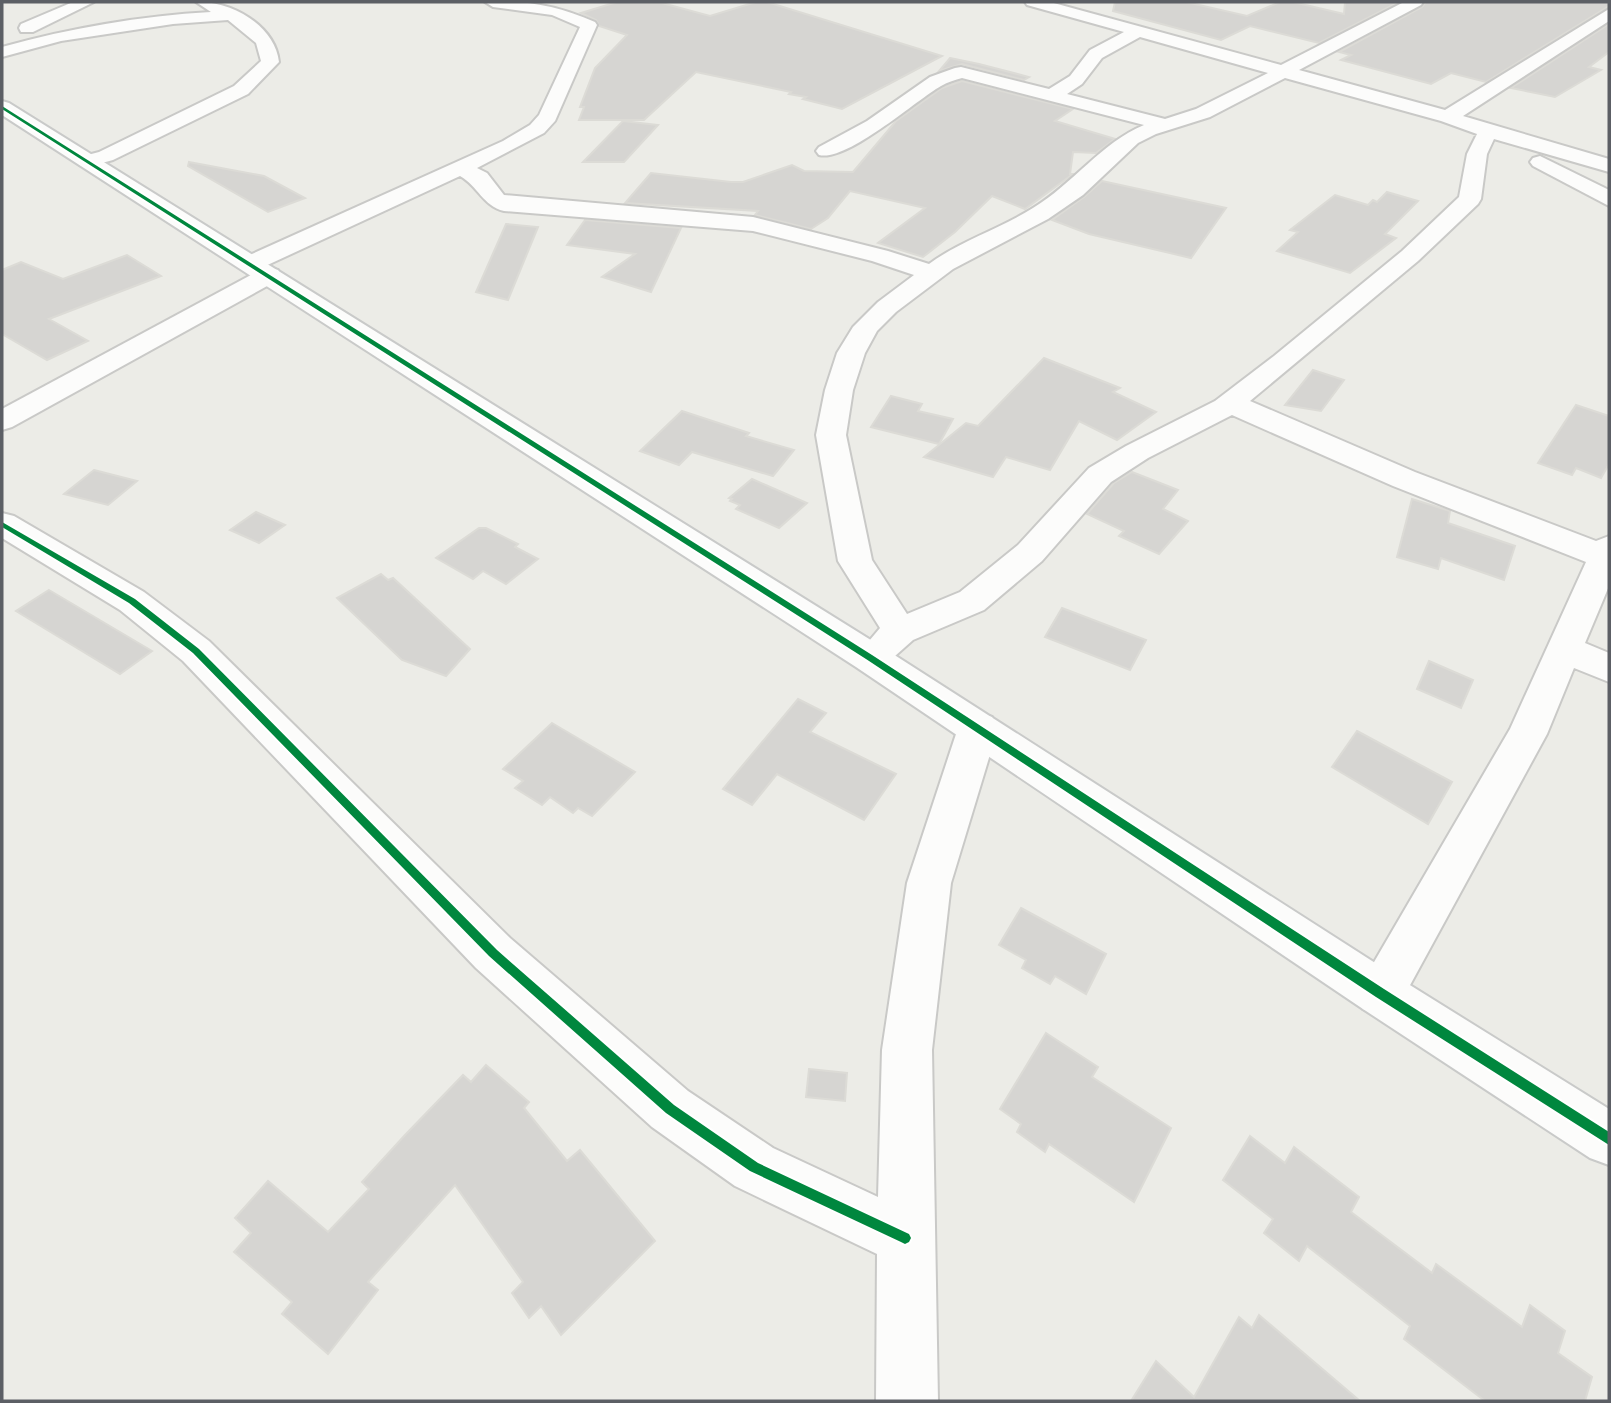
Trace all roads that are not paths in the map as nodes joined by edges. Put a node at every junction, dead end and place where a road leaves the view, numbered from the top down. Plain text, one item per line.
1 (86, 2) edge
2 (204, 2) edge
3 (493, 2) edge
4 (1033, 2) edge
5 (1415, 2) edge
6 (579, 5) dead end
7 (556, 11) junction
8 (1124, 11) dead end
9 (1609, 14) edge
10 (230, 15) junction
11 (1102, 20) junction
12 (1139, 31) junction
13 (2, 40) edge
14 (2, 52) edge
15 (1282, 70) junction
16 (1051, 96) junction
17 (2, 107) edge
18 (1448, 117) junction
19 (1167, 125) junction
20 (1481, 132) junction
21 (826, 150) dead end
22 (87, 161) junction
23 (1609, 166) edge
24 (461, 168) junction
25 (1609, 199) edge
26 (260, 269) junction
27 (932, 273) junction
28 (1230, 403) junction
29 (2, 421) edge
30 (2, 524) edge
31 (1606, 551) edge
32 (900, 631) junction
33 (1564, 649) junction
34 (869, 657) junction
35 (1609, 668) edge
36 (978, 728) junction
37 (1380, 993) junction
38 (1609, 1139) edge
39 (905, 1238) junction
40 (907, 1401) edge

1 - 13 street
2 - 10 street
3 - 7 street
4 - 11 street
5 - 15 street
6 - 7 street
7 - 24 street
8 - 11 street
9 - 18 street
10 - 14 street
10 - 22 street
11 - 12 street
12 - 15 street
12 - 16 street
15 - 18 street
15 - 19 street
16 - 19 street
16 - 21 street
17 - 22 street
18 - 20 street
19 - 27 street
20 - 23 street
20 - 25 street
20 - 28 street
22 - 26 street
24 - 26 street
24 - 27 street
26 - 29 street
26 - 34 street
27 - 32 street
28 - 31 street
28 - 32 street
30 - 39 street
31 - 33 street
32 - 34 street
33 - 35 street
33 - 37 street
34 - 36 street
36 - 37 street
36 - 39 street
37 - 38 street
39 - 40 street

